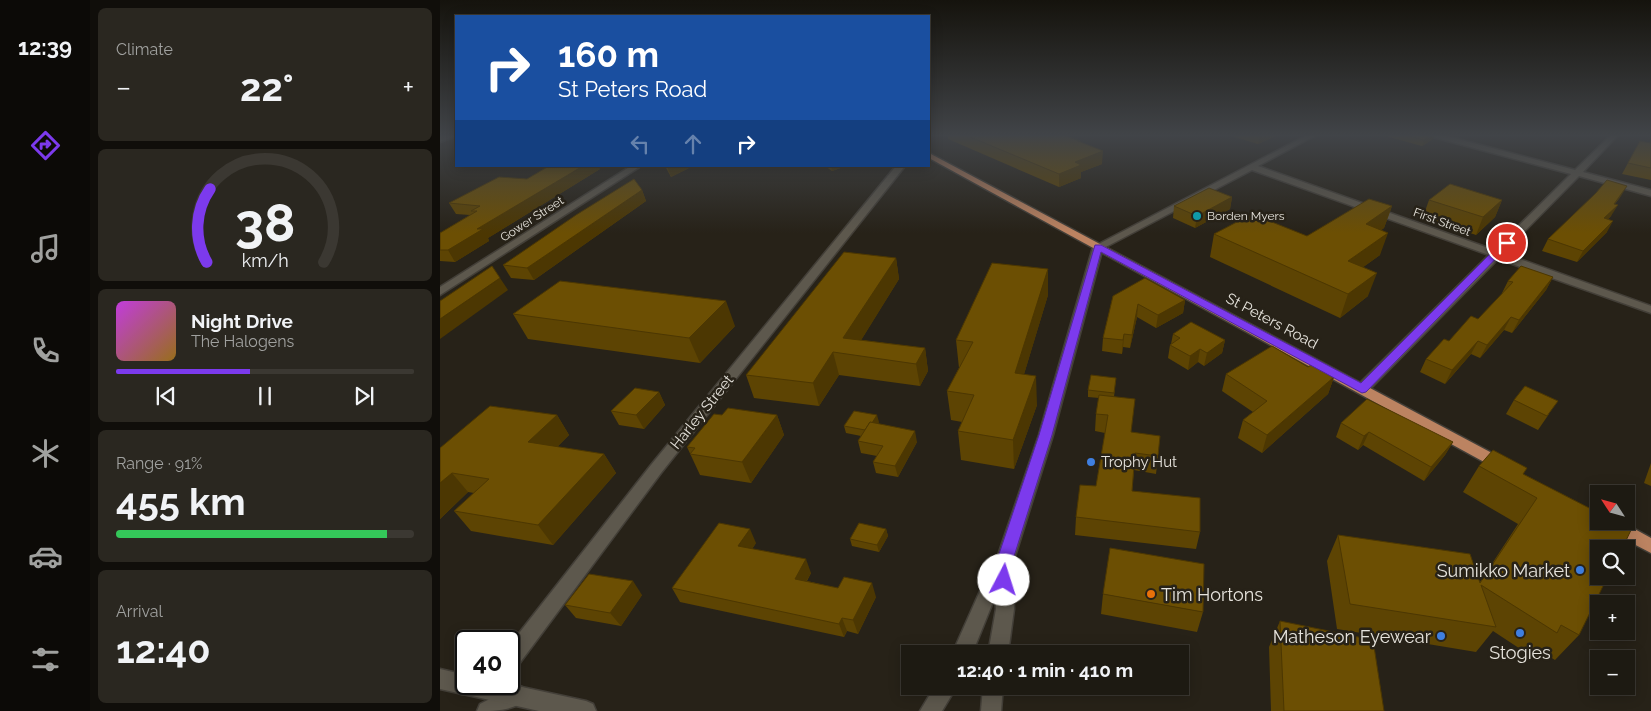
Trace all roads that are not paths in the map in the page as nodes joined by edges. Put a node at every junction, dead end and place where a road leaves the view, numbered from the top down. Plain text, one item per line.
1 (635, 167) edge
2 (900, 167) edge
3 (951, 167) edge
4 (1252, 167) joint
5 (1559, 167) edge
6 (1582, 167) edge
7 (1577, 172) junction
8 (1651, 193) edge
9 (1098, 247) junction
10 (1496, 254) junction
11 (440, 292) edge
12 (1651, 310) edge
13 (1362, 389) junction
14 (1510, 469) edge
15 (1622, 530) edge
16 (1651, 546) edge
17 (1003, 566) junction
18 (966, 645) edge
19 (999, 645) edge
20 (520, 647) edge
21 (440, 679) edge
22 (455, 681) edge
23 (517, 695) joint
24 (941, 695) edge
25 (993, 695) edge
26 (487, 711) edge
27 (586, 711) edge
28 (930, 711) edge
29 (991, 711) edge

1 - 11 street, Gower Street
2 - 20 street, Harley Street
3 - 9 main road, St Peters Road
4 - 9 street
4 - 10 street, First Street
5 - 7 street
6 - 7 street
7 - 8 street
7 - 10 street
9 - 13 main road, St Peters Road
9 - 17 street
10 - 12 street, First Street
10 - 13 street
13 - 14 main road, St Peters Road
15 - 16 main road
17 - 18 street
17 - 19 street
21 - 22 street
23 - 26 street
23 - 27 street
24 - 28 street
25 - 29 street

